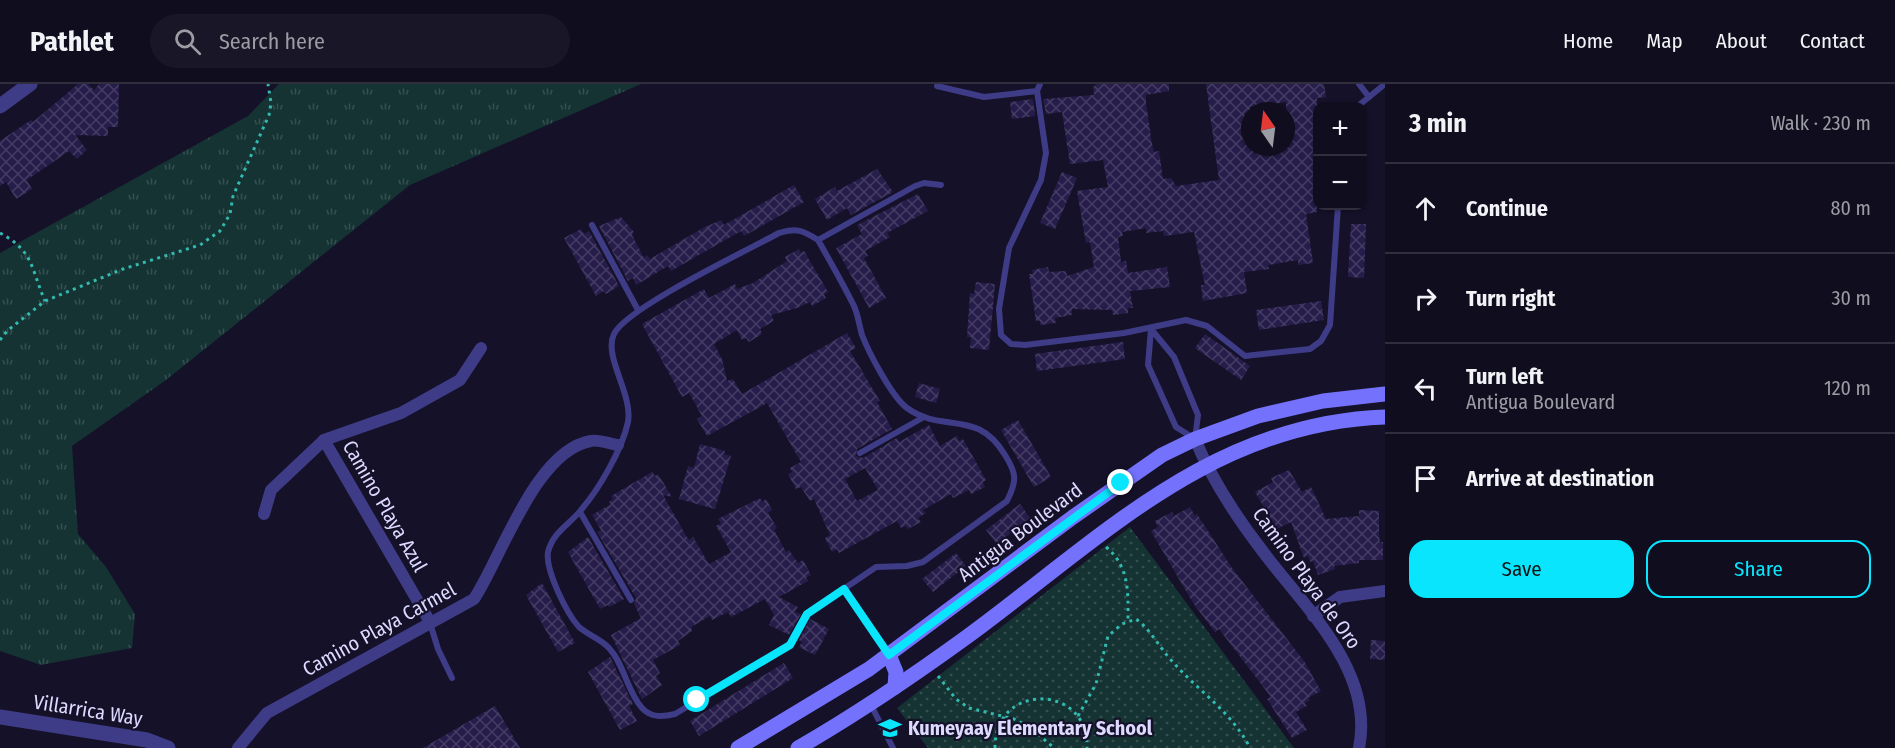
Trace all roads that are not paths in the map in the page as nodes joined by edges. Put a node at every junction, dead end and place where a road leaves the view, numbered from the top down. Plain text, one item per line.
1 (30, 84) edge
2 (1359, 84) edge
3 (1385, 84) edge
4 (937, 86) dead end
5 (1039, 87) edge
6 (15, 89) edge
7 (1369, 97) junction
8 (1363, 102) edge
9 (0, 106) edge
10 (941, 185) dead end
11 (1338, 210) edge
12 (592, 225) dead end
13 (818, 240) junction
14 (638, 310) junction
15 (1150, 328) junction
16 (481, 348) dead end
17 (1385, 394) edge
18 (924, 417) junction
19 (1385, 417) edge
20 (1195, 439) junction
21 (324, 440) junction
22 (618, 446) junction
23 (860, 453) dead end
24 (1205, 465) junction
25 (580, 512) junction
26 (264, 514) dead end
27 (844, 589) junction
28 (1385, 591) edge
29 (631, 600) dead end
30 (1313, 616) junction
31 (430, 622) junction
32 (889, 655) junction
33 (452, 678) dead end
34 (894, 687) junction
35 (871, 705) junction
36 (0, 717) edge
37 (168, 748) edge
38 (238, 748) edge
39 (738, 748) edge
40 (798, 748) edge
41 (893, 748) edge
42 (1359, 748) edge

1 - 6 street
2 - 7 lane
3 - 7 lane
4 - 5 lane
5 - 15 lane
6 - 9 street
7 - 8 lane
10 - 13 lane
11 - 15 lane
12 - 14 lane
13 - 14 lane
13 - 18 lane
14 - 22 lane
15 - 20 lane
15 - 20 lane
16 - 21 street
17 - 20 main road, Antigua Boulevard
18 - 23 lane
18 - 27 lane
19 - 24 main road
20 - 24 street, Camino Playa de Oro
20 - 32 main road, Antigua Boulevard
21 - 26 street
21 - 31 street, Camino Playa Azul
22 - 25 lane
22 - 31 street, Camino Playa Carmel
24 - 30 street, Camino Playa de Oro
24 - 34 main road
25 - 27 lane
25 - 29 lane
27 - 32 lane
28 - 30 street
30 - 42 street, Camino Playa de Oro
31 - 33 lane
31 - 38 street, Camino Playa Carmel
32 - 34 main road
32 - 39 main road, Antigua Boulevard
34 - 35 main road
35 - 40 main road
35 - 41 lane
36 - 37 street, Villarrica Way

